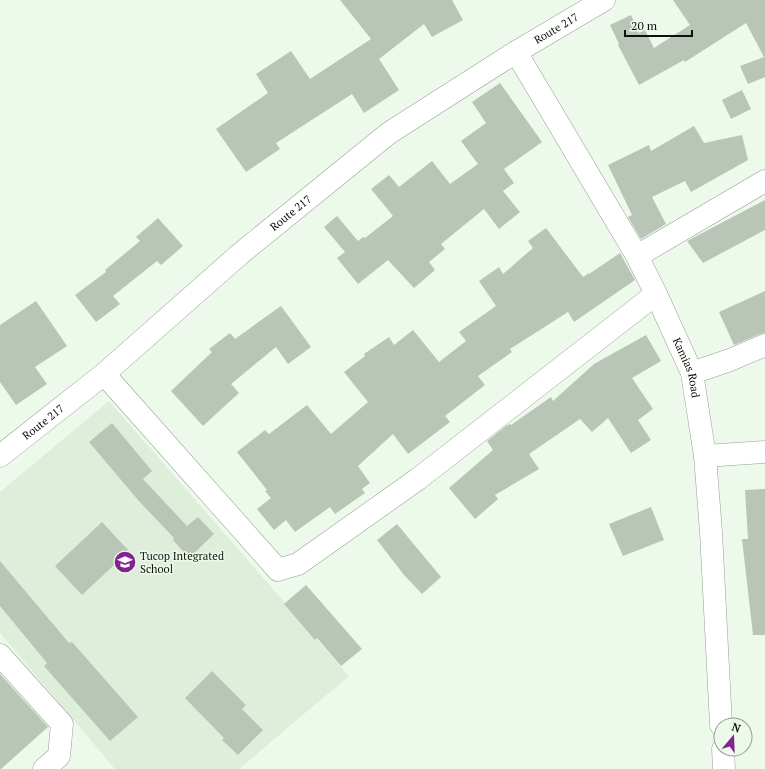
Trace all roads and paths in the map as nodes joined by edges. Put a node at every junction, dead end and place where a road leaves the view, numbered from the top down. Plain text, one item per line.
1 (604, 0) edge
2 (516, 52) junction
3 (765, 181) edge
4 (637, 256) junction
5 (656, 294) junction
6 (765, 344) edge
7 (692, 373) junction
8 (104, 374) junction
9 (765, 452) edge
10 (0, 456) edge
11 (705, 456) junction
12 (0, 655) edge
13 (721, 717) edge
14 (723, 757) edge
15 (44, 769) edge
16 (724, 769) edge

1 - 2 street, Route 217
2 - 4 street, Kamias Road
2 - 8 street, Route 217
3 - 4 street
4 - 5 street, Kamias Road
5 - 7 street, Kamias Road
5 - 8 street
6 - 7 street
7 - 11 street, Kamias Road
8 - 10 street, Route 217
9 - 11 street
11 - 13 street, Kamias Road
12 - 15 street
14 - 16 street

